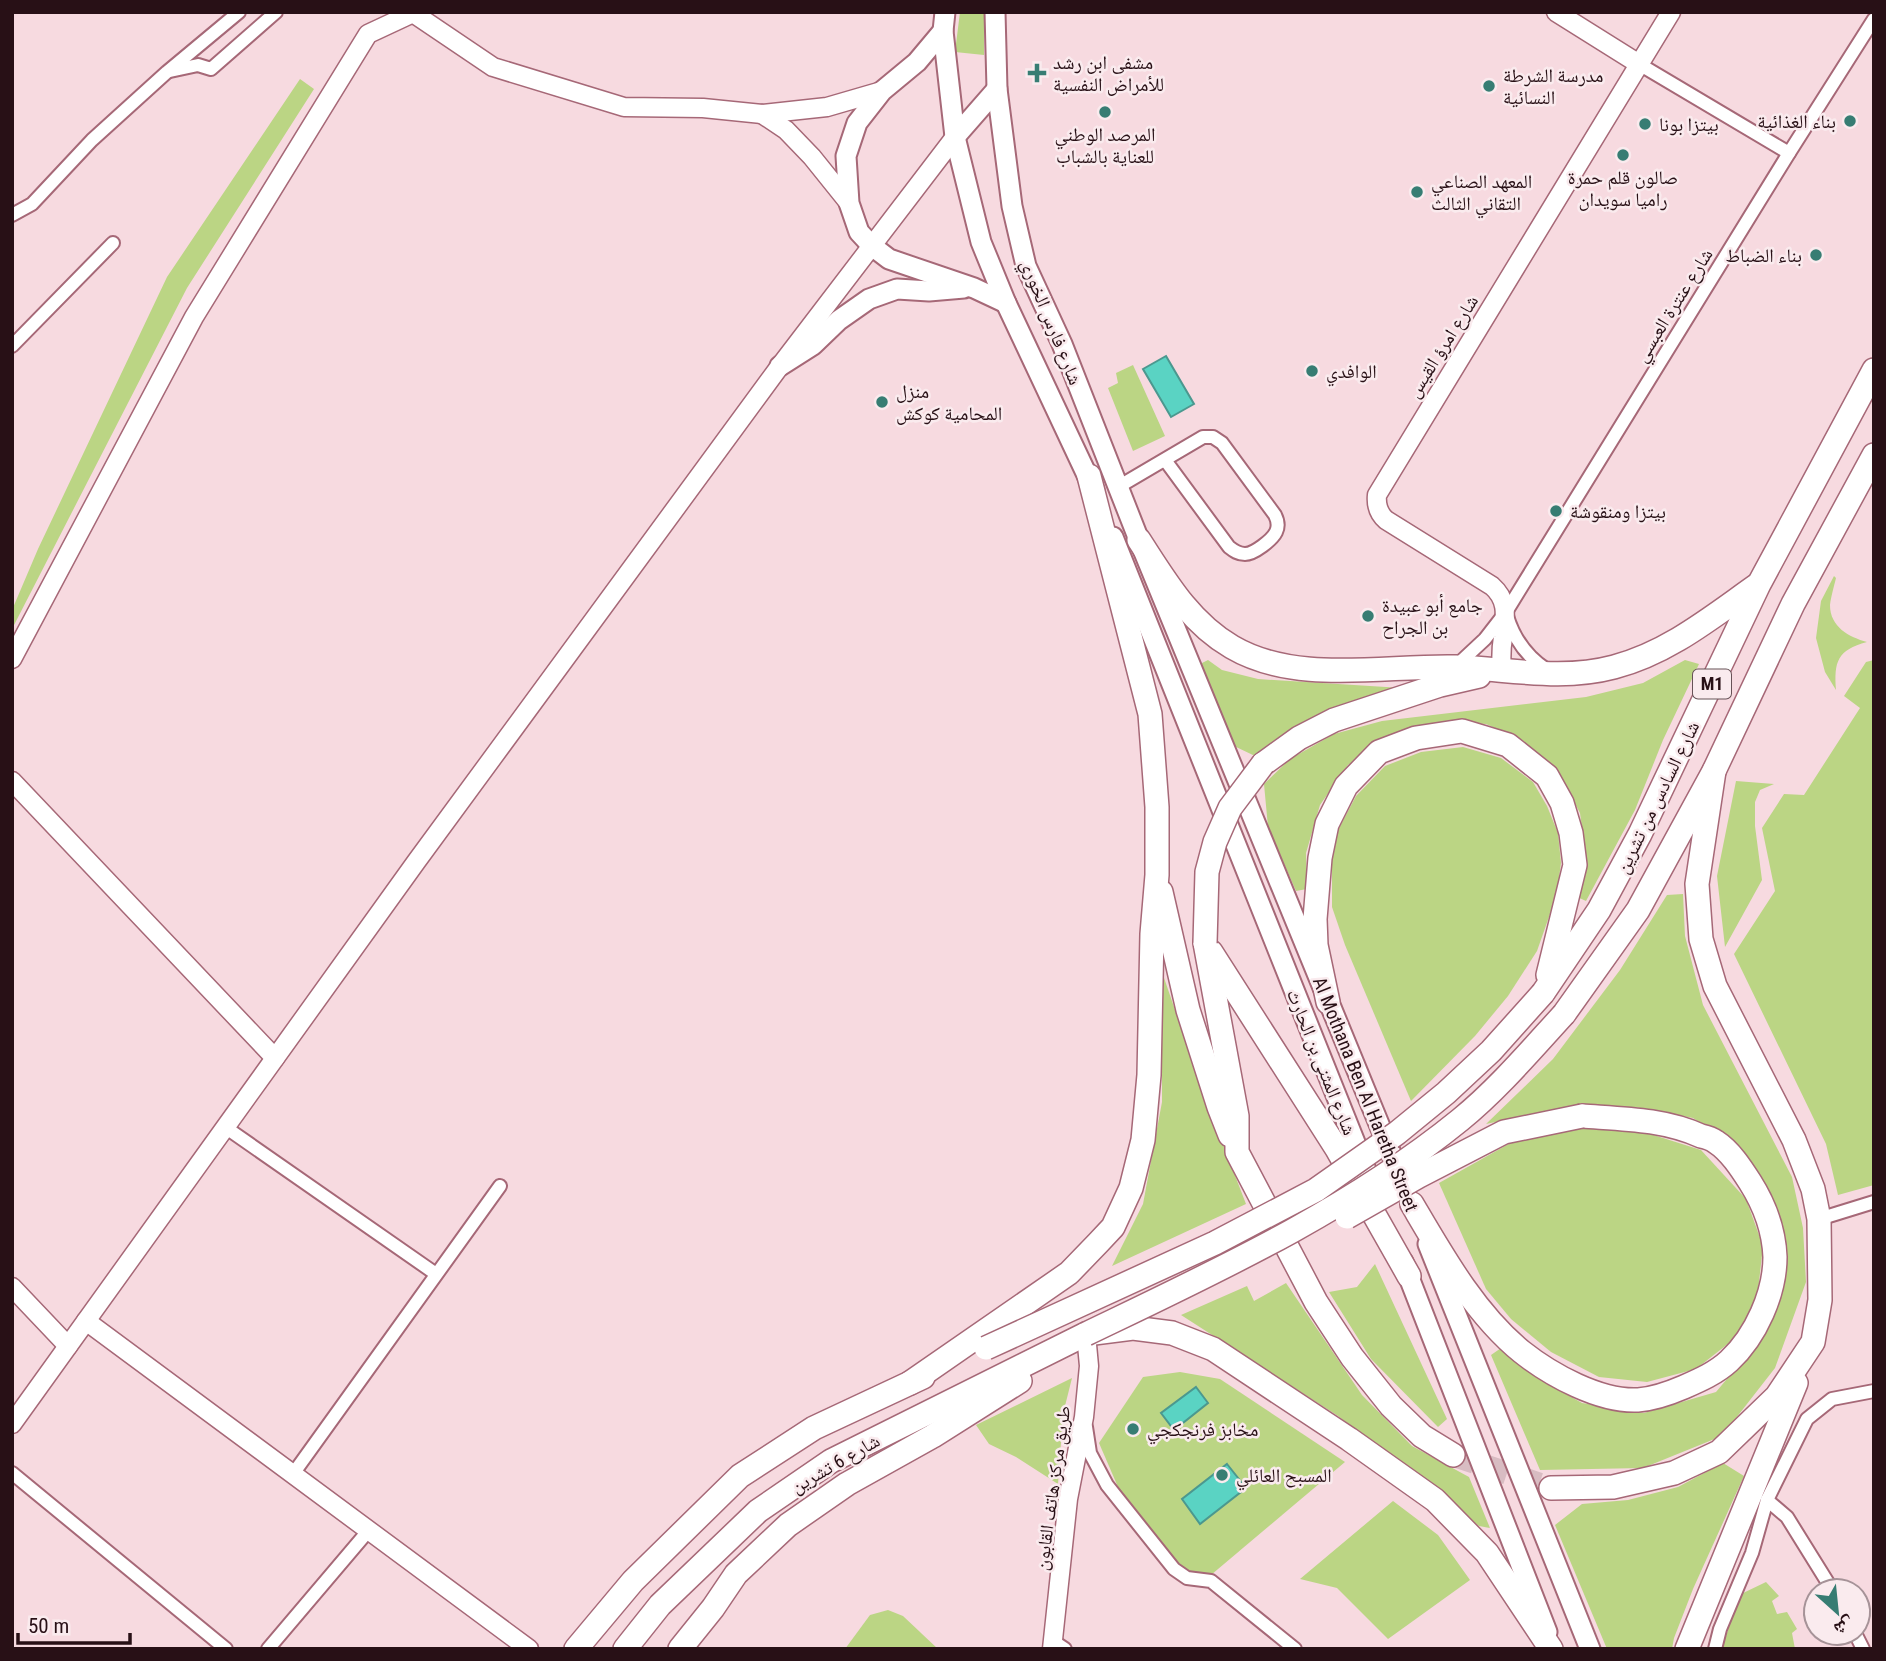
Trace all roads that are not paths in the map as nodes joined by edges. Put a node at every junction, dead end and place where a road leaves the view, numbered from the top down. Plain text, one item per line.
1 (239, 12) edge
2 (276, 12) edge
3 (412, 12) edge
4 (995, 12) edge
5 (1556, 12) edge
6 (1671, 12) edge
7 (1874, 19) edge
8 (944, 22) edge
9 (1639, 64) junction
10 (167, 72) junction
11 (997, 89) junction
12 (882, 90) junction
13 (762, 114) junction
14 (955, 136) junction
15 (1789, 153) junction
16 (849, 203) junction
17 (12, 215) edge
18 (113, 243) dead end
19 (872, 246) junction
20 (974, 288) junction
21 (1006, 303) junction
22 (12, 346) edge
23 (780, 366) junction
24 (1874, 370) edge
25 (1874, 455) edge
26 (1165, 460) junction
27 (1089, 476) junction
28 (1118, 487) junction
29 (1139, 540) junction
30 (1759, 584) junction
31 (1506, 612) junction
32 (12, 659) edge
33 (1455, 667) junction
34 (1502, 671) junction
35 (1552, 674) junction
36 (1714, 771) junction
37 (12, 781) edge
38 (1157, 875) junction
39 (1205, 943) junction
40 (1543, 993) junction
41 (1328, 1002) junction
42 (275, 1058) junction
43 (225, 1127) junction
44 (1237, 1152) junction
45 (500, 1186) dead end
46 (1874, 1202) edge
47 (1412, 1204) junction
48 (1819, 1219) junction
49 (1221, 1267) junction
50 (436, 1274) junction
51 (1409, 1276) junction
52 (12, 1287) edge
53 (86, 1321) junction
54 (1077, 1338) junction
55 (1813, 1342) junction
56 (68, 1346) junction
57 (986, 1348) joint
58 (910, 1383) junction
59 (1874, 1391) edge
60 (1084, 1417) junction
61 (12, 1424) edge
62 (1453, 1455) tunnel mouth
63 (12, 1473) edge
64 (293, 1474) junction
65 (1551, 1488) tunnel mouth
66 (1767, 1500) junction
67 (369, 1530) junction
68 (1824, 1577) edge
69 (1057, 1646) edge
70 (226, 1649) edge
71 (268, 1649) edge
72 (529, 1649) edge
73 (576, 1649) edge
74 (625, 1649) edge
75 (680, 1649) edge
76 (1295, 1649) edge
77 (1552, 1649) edge
78 (1590, 1649) edge
79 (1687, 1649) edge
80 (1715, 1649) edge

1 - 10 street
2 - 10 street
3 - 13 street
3 - 32 street
4 - 11 main road, شارع فارس الخوري
5 - 9 street
6 - 9 street, شارع امرؤ القيس
7 - 15 street, شارع عنترة العبسي
8 - 12 main road
8 - 14 main road, شارع فارس الخوري
9 - 15 street
9 - 31 street, شارع امرؤ القيس
10 - 17 street
11 - 14 main road
11 - 28 main road, شارع فارس الخوري
12 - 13 street
12 - 16 main road
13 - 16 street
14 - 19 street
14 - 21 main road, شارع فارس الخوري
15 - 31 street, شارع عنترة العبسي
16 - 19 main road
18 - 22 street
19 - 20 main road
19 - 23 street
20 - 21 main road
20 - 23 main road
21 - 27 main road, شارع فارس الخوري
23 - 42 street
24 - 30 highway, شارع السادس من تشرين / M1
25 - 36 highway, شارع السادس من تشرين / M1
26 - 26 street
26 - 28 street
27 - 38 highway
27 - 51 main road, شارع المثنى بن الحارث
28 - 29 main road, شارع فارس الخوري
29 - 33 highway
29 - 41 main road, Al Mothana Ben Al Haretha Street
30 - 35 highway
30 - 40 highway, شارع السادس من تشرين / M1
31 - 33 street, شارع عنترة العبسي
31 - 34 street
31 - 35 street
33 - 34 highway
34 - 35 highway
34 - 39 highway, bridge
36 - 48 highway
36 - 49 highway, شارع السادس من تشرين / M1, bridge
37 - 42 street
38 - 44 highway
38 - 58 highway
39 - 44 highway
39 - 51 highway
40 - 41 highway
40 - 57 highway, شارع السادس من تشرين, bridge
41 - 47 main road, Al Mothana Ben Al Haretha Street
42 - 43 street
43 - 50 street
43 - 53 street
44 - 62 highway
45 - 50 street
46 - 48 street
47 - 49 highway, bridge
47 - 78 main road, Al Mothana Ben Al Haretha Street
48 - 55 highway
49 - 54 highway, شارع 6 تشرين, bridge
50 - 64 street
51 - 77 main road, شارع المثنى بن الحارث
52 - 56 street
53 - 56 street
53 - 64 street
54 - 60 street, طريق مركز هاتف القابون
54 - 74 highway, شارع 6 تشرين
54 - 75 highway
54 - 77 highway
55 - 65 highway
55 - 79 highway
56 - 61 street
57 - 58 highway, شارع 6 تشرين
58 - 73 highway, شارع 6 تشرين
59 - 66 street
60 - 69 street, طريق مركز هاتف القابون
60 - 76 street
63 - 70 street
64 - 67 street
66 - 68 street
66 - 80 street
67 - 71 street
67 - 72 street

